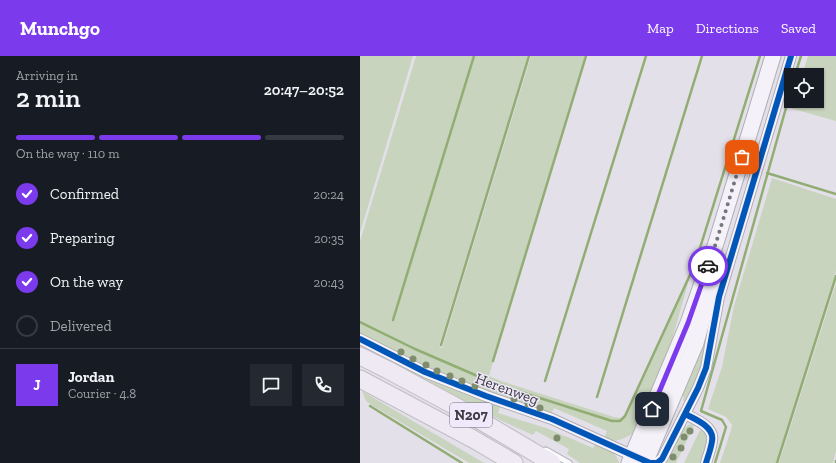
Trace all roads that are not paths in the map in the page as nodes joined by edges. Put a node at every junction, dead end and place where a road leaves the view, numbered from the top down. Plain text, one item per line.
1 (773, 56) edge
2 (791, 56) edge
3 (716, 243) junction
4 (360, 340) edge
5 (360, 356) edge
6 (388, 370) junction
7 (360, 379) edge
8 (419, 380) dead end
9 (685, 414) junction
10 (544, 448) dead end
11 (630, 459) edge
12 (651, 462) edge
13 (514, 463) edge
14 (552, 463) edge
15 (569, 463) edge
16 (706, 463) edge

1 - 3 main road
2 - 9 street
3 - 11 main road
3 - 12 main road
4 - 11 street, Herenweg
5 - 6 main road, N207
6 - 8 lane
6 - 14 main road, N207
7 - 13 main road, N207
9 - 12 street
9 - 16 street
10 - 15 lane
11 - 12 street, Herenweg

